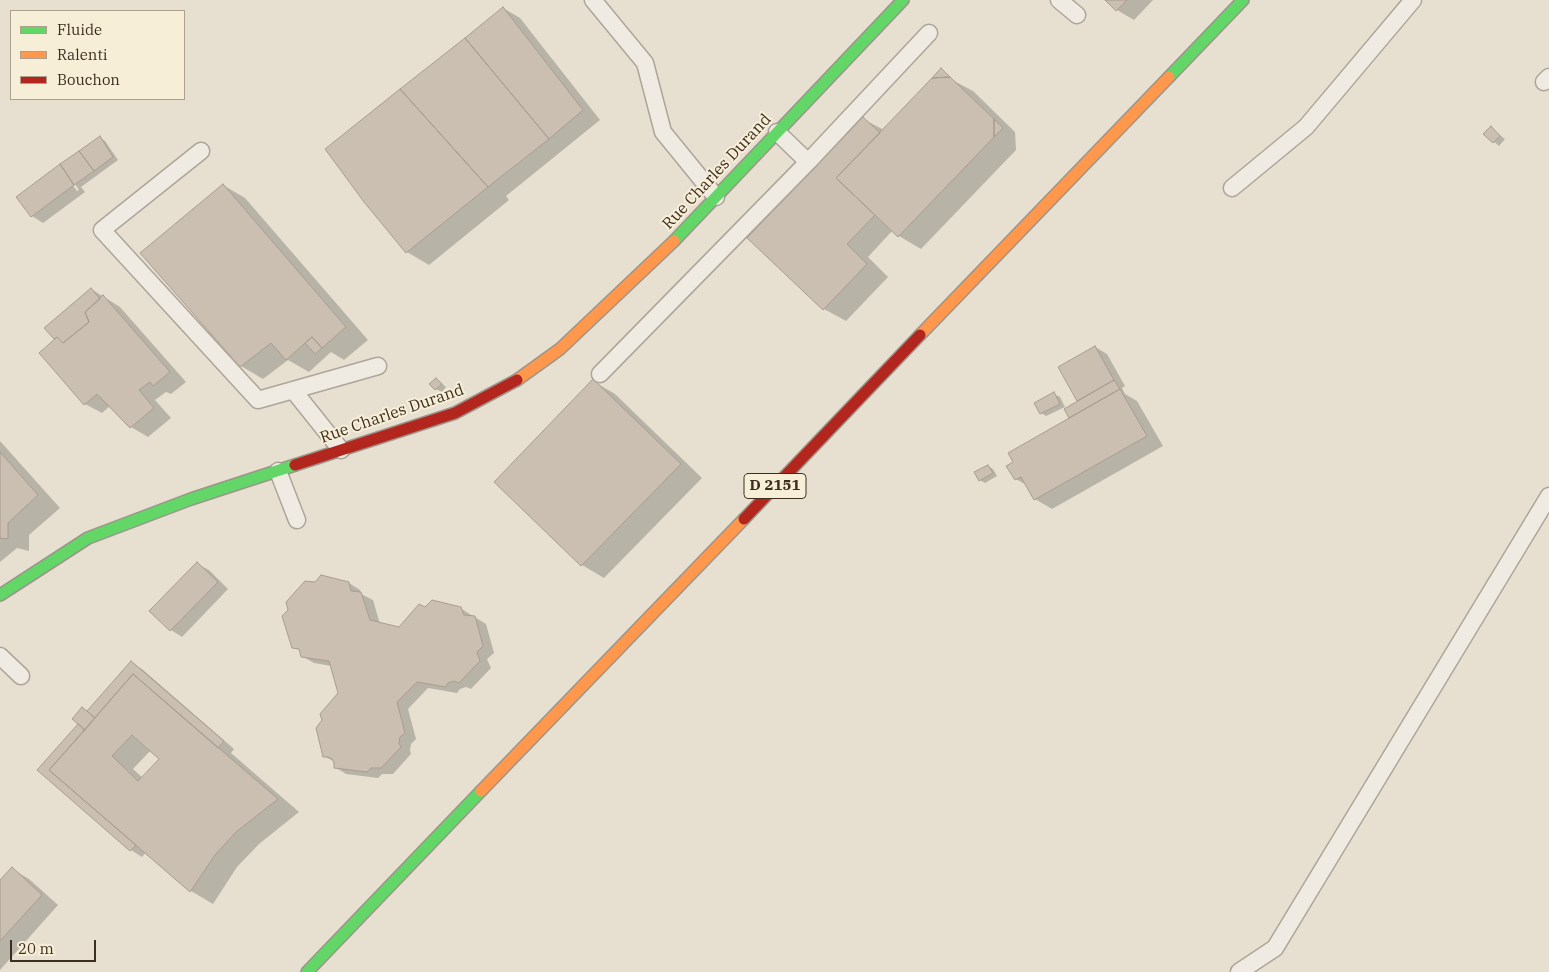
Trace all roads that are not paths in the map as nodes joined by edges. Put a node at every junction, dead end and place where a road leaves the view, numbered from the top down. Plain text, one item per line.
1 (593, 0) edge
2 (903, 0) edge
3 (1059, 0) edge
4 (1243, 0) edge
5 (1413, 0) edge
6 (1077, 15) dead end
7 (930, 33) dead end
8 (777, 132) junction
9 (202, 151) dead end
10 (808, 162) junction
11 (1232, 188) dead end
12 (716, 197) junction
13 (378, 366) dead end
14 (600, 374) dead end
15 (292, 390) junction
16 (342, 450) junction
17 (278, 471) junction
18 (1549, 496) edge
19 (297, 520) dead end
20 (0, 595) edge
21 (0, 656) edge
22 (21, 676) dead end
23 (307, 972) edge
24 (1239, 972) edge

1 - 12 lane
2 - 8 main road, Rue Charles Durand
3 - 6 lane
4 - 23 main road, D 2151
5 - 11 lane
7 - 10 lane
8 - 10 lane
8 - 12 main road, Rue Charles Durand
9 - 15 lane
10 - 14 lane
12 - 16 main road, Rue Charles Durand
13 - 15 lane
15 - 16 lane
16 - 17 main road, Rue Charles Durand
17 - 19 lane
17 - 20 main road, Rue Charles Durand
18 - 24 lane
21 - 22 lane

